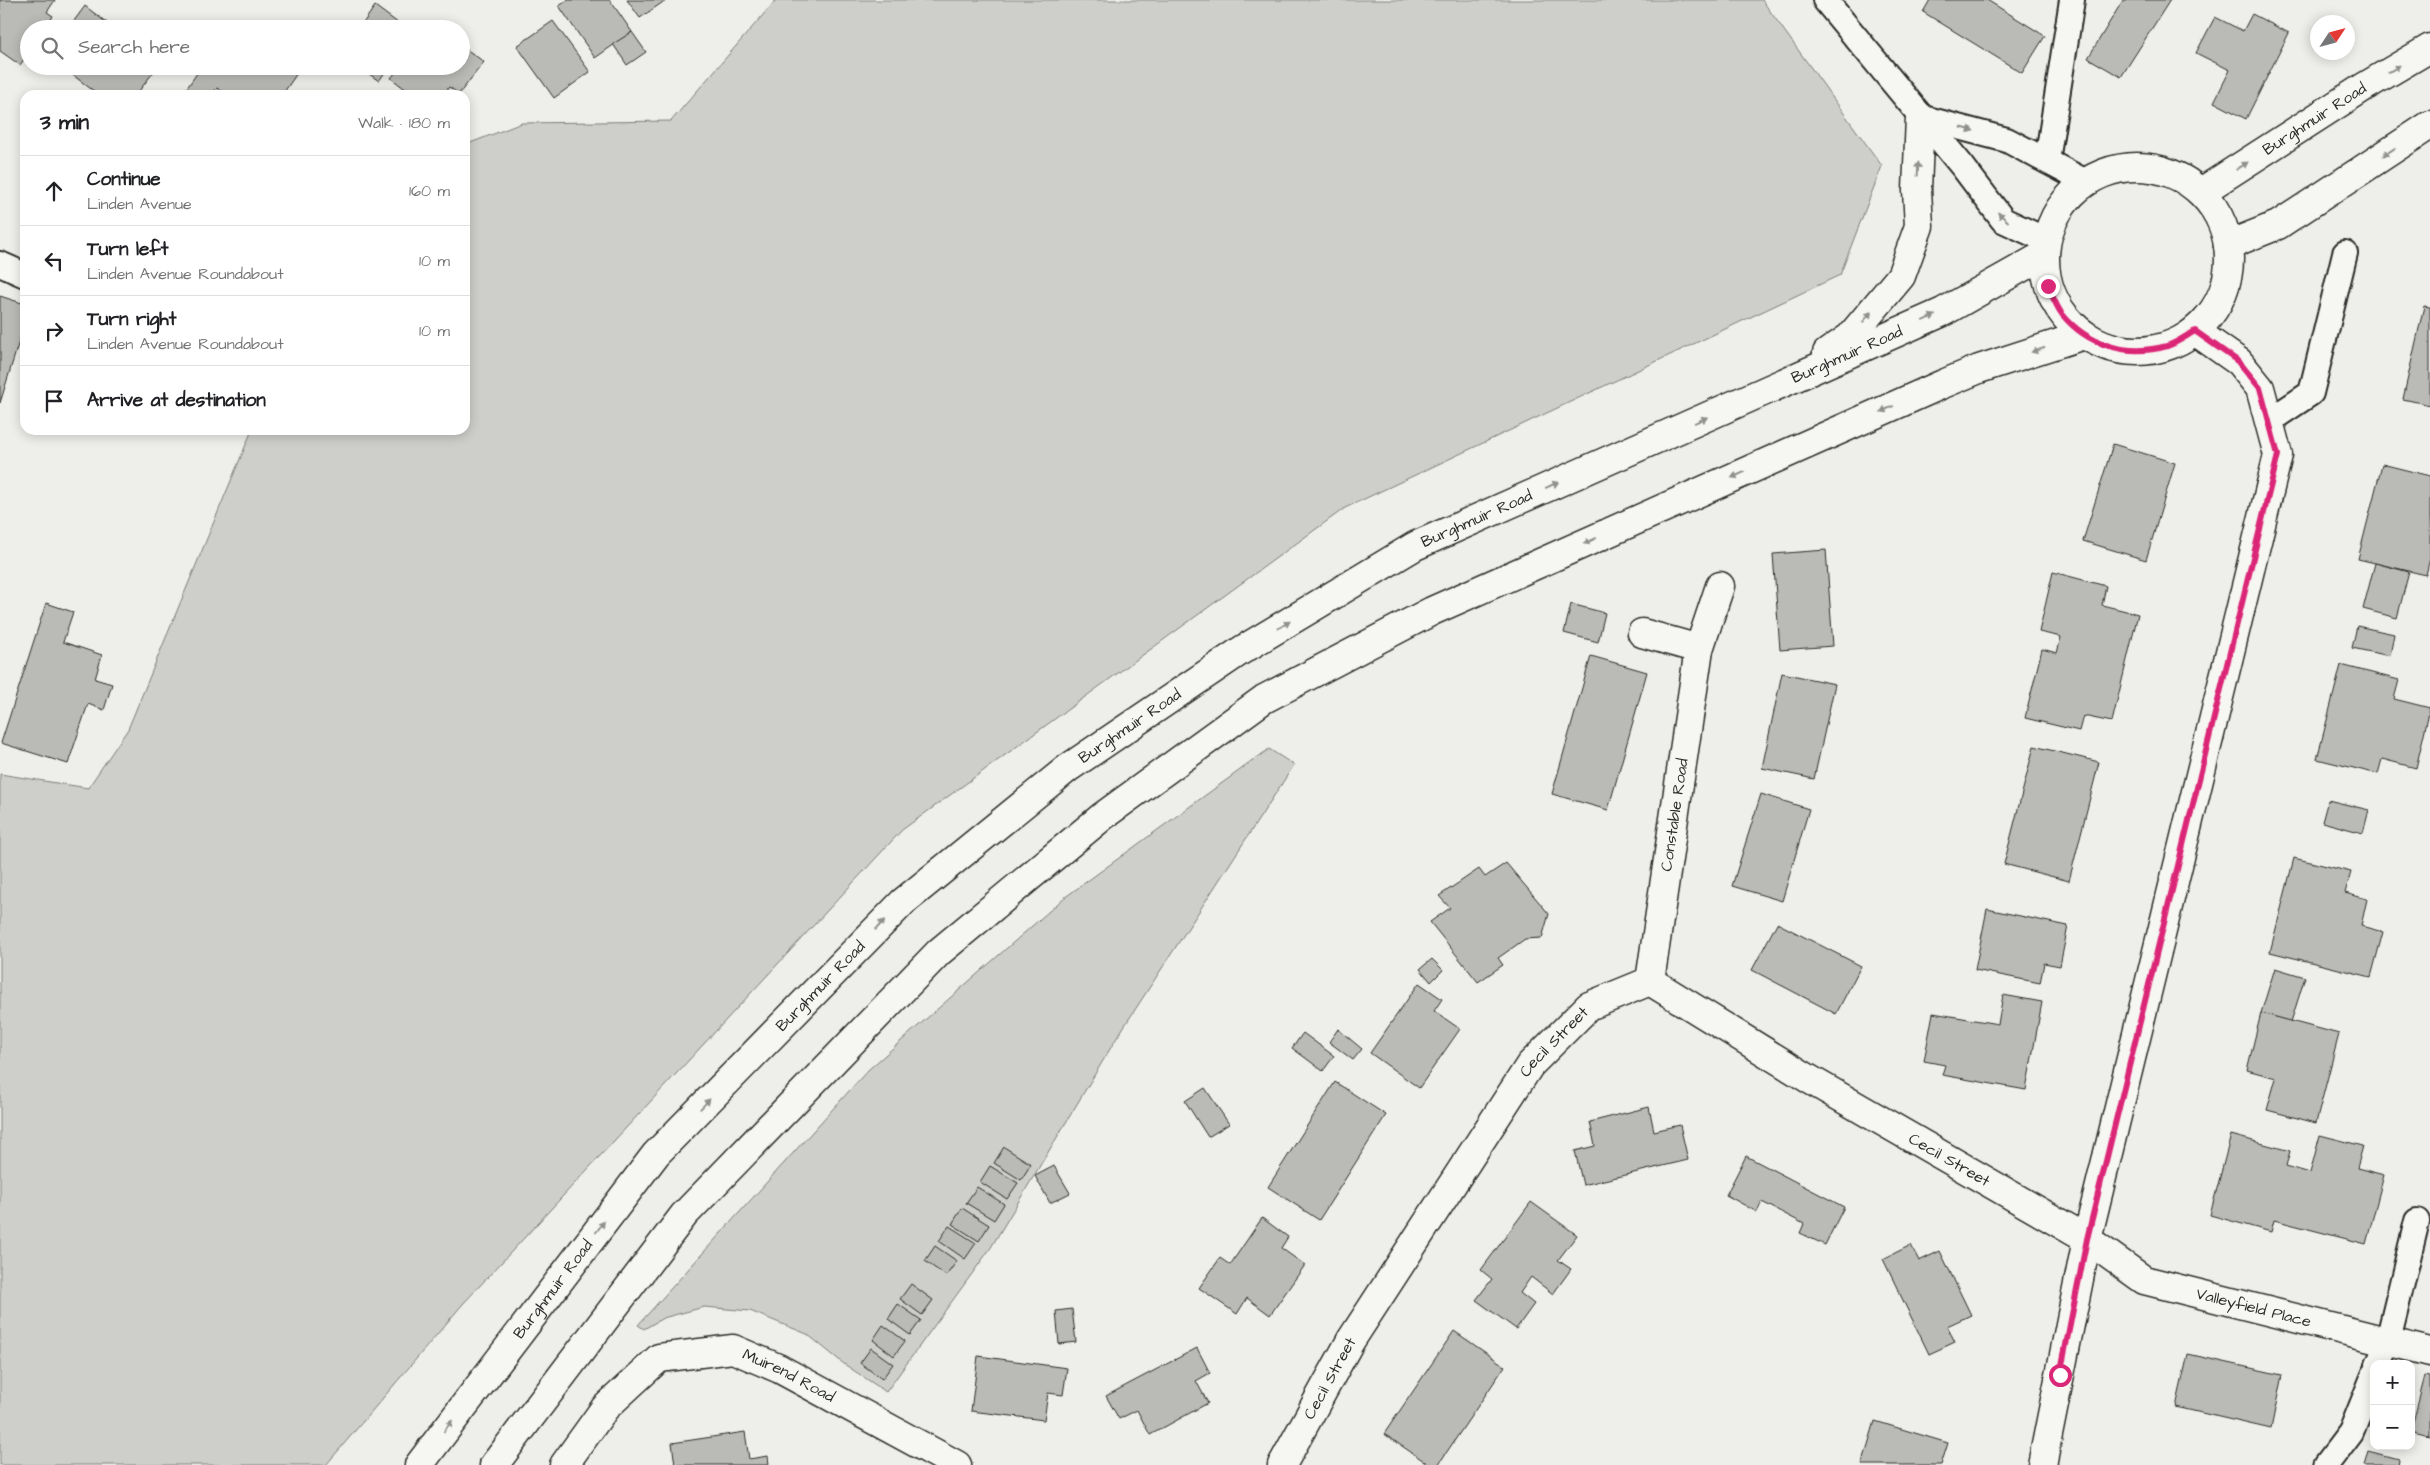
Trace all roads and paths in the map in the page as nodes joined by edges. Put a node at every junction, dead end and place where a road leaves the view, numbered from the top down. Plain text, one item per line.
1 (1825, 0) edge
2 (2072, 0) edge
3 (2430, 48) edge
4 (1920, 117) junction
5 (2430, 125) edge
6 (2047, 161) junction
7 (2086, 182) junction
8 (2201, 192) junction
9 (2228, 245) junction
10 (2045, 248) junction
11 (2345, 253) dead end
12 (0, 264) edge
13 (20, 273) edge
14 (2195, 331) junction
15 (2084, 335) junction
16 (1773, 388) junction
17 (2269, 421) junction
18 (1720, 586) dead end
19 (1642, 632) dead end
20 (1700, 649) junction
21 (1650, 981) junction
22 (2416, 1220) dead end
23 (2087, 1239) junction
24 (2383, 1352) edge
25 (2430, 1352) edge
26 (2370, 1385) edge
27 (419, 1465) edge
28 (494, 1465) edge
29 (564, 1465) edge
30 (957, 1465) edge
31 (1282, 1465) edge
32 (2042, 1465) edge
33 (2326, 1465) edge

1 - 4 lane
2 - 6 lane
8 -> 3 main road, Burghmuir Road
4 -> 6 lane
10 -> 4 lane
16 -> 4 main road
5 -> 9 main road
6 - 7 lane
7 - 8 main road
7 - 10 main road
8 - 9 main road
9 - 14 main road
10 - 15 main road
16 -> 10 main road, Burghmuir Road
11 - 17 lane
12 - 13 lane
14 - 15 main road
14 - 17 main road
15 -> 28 main road
27 -> 16 main road, Burghmuir Road
17 - 23 main road
18 - 20 main road, Constable Road
19 - 20 main road
20 - 21 main road, Constable Road
21 - 23 main road, Cecil Street
21 - 31 main road, Cecil Street
22 - 24 lane
23 - 24 main road, Valleyfield Place
23 - 32 main road
24 - 25 main road, Valleyfield Place
26 - 33 lane
29 - 30 main road, Muirend Road

